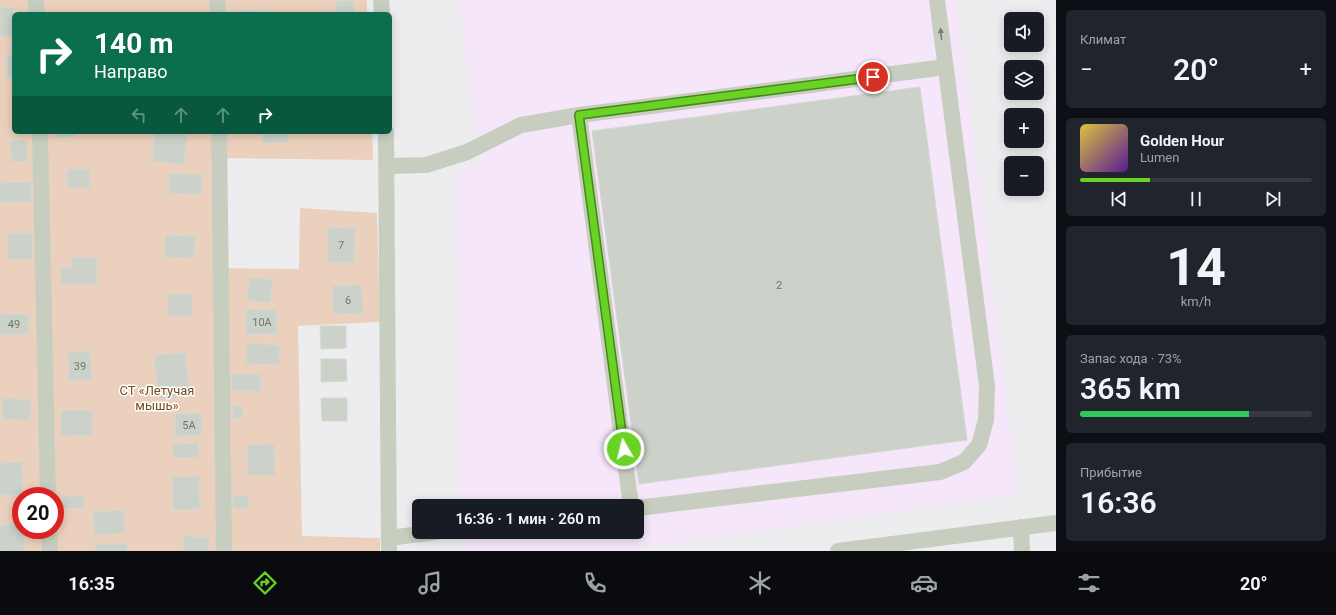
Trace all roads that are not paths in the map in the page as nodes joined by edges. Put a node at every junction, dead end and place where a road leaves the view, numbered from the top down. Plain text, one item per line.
1 (36, 0) edge
2 (218, 0) edge
3 (381, 0) edge
4 (937, 0) edge
5 (37, 12) edge
6 (218, 12) edge
7 (382, 12) edge
8 (945, 67) junction
9 (579, 115) junction
10 (40, 134) edge
11 (219, 134) edge
12 (386, 134) edge
13 (387, 166) junction
14 (48, 487) edge
15 (630, 499) edge
16 (644, 507) edge
17 (1056, 523) edge
18 (1021, 527) junction
19 (412, 538) edge
20 (49, 539) edge
21 (389, 544) edge
22 (50, 551) edge
23 (224, 551) edge
24 (838, 551) edge
25 (1022, 551) edge

1 - 5 street
2 - 6 street
3 - 7 street
8 -> 4 street
8 - 9 street
8 - 16 street
9 - 13 street
9 - 15 street
10 - 14 street
11 - 23 street
12 - 13 street
13 - 21 street
17 - 18 street
18 - 24 street
18 - 25 street
19 - 21 street
20 - 22 street

